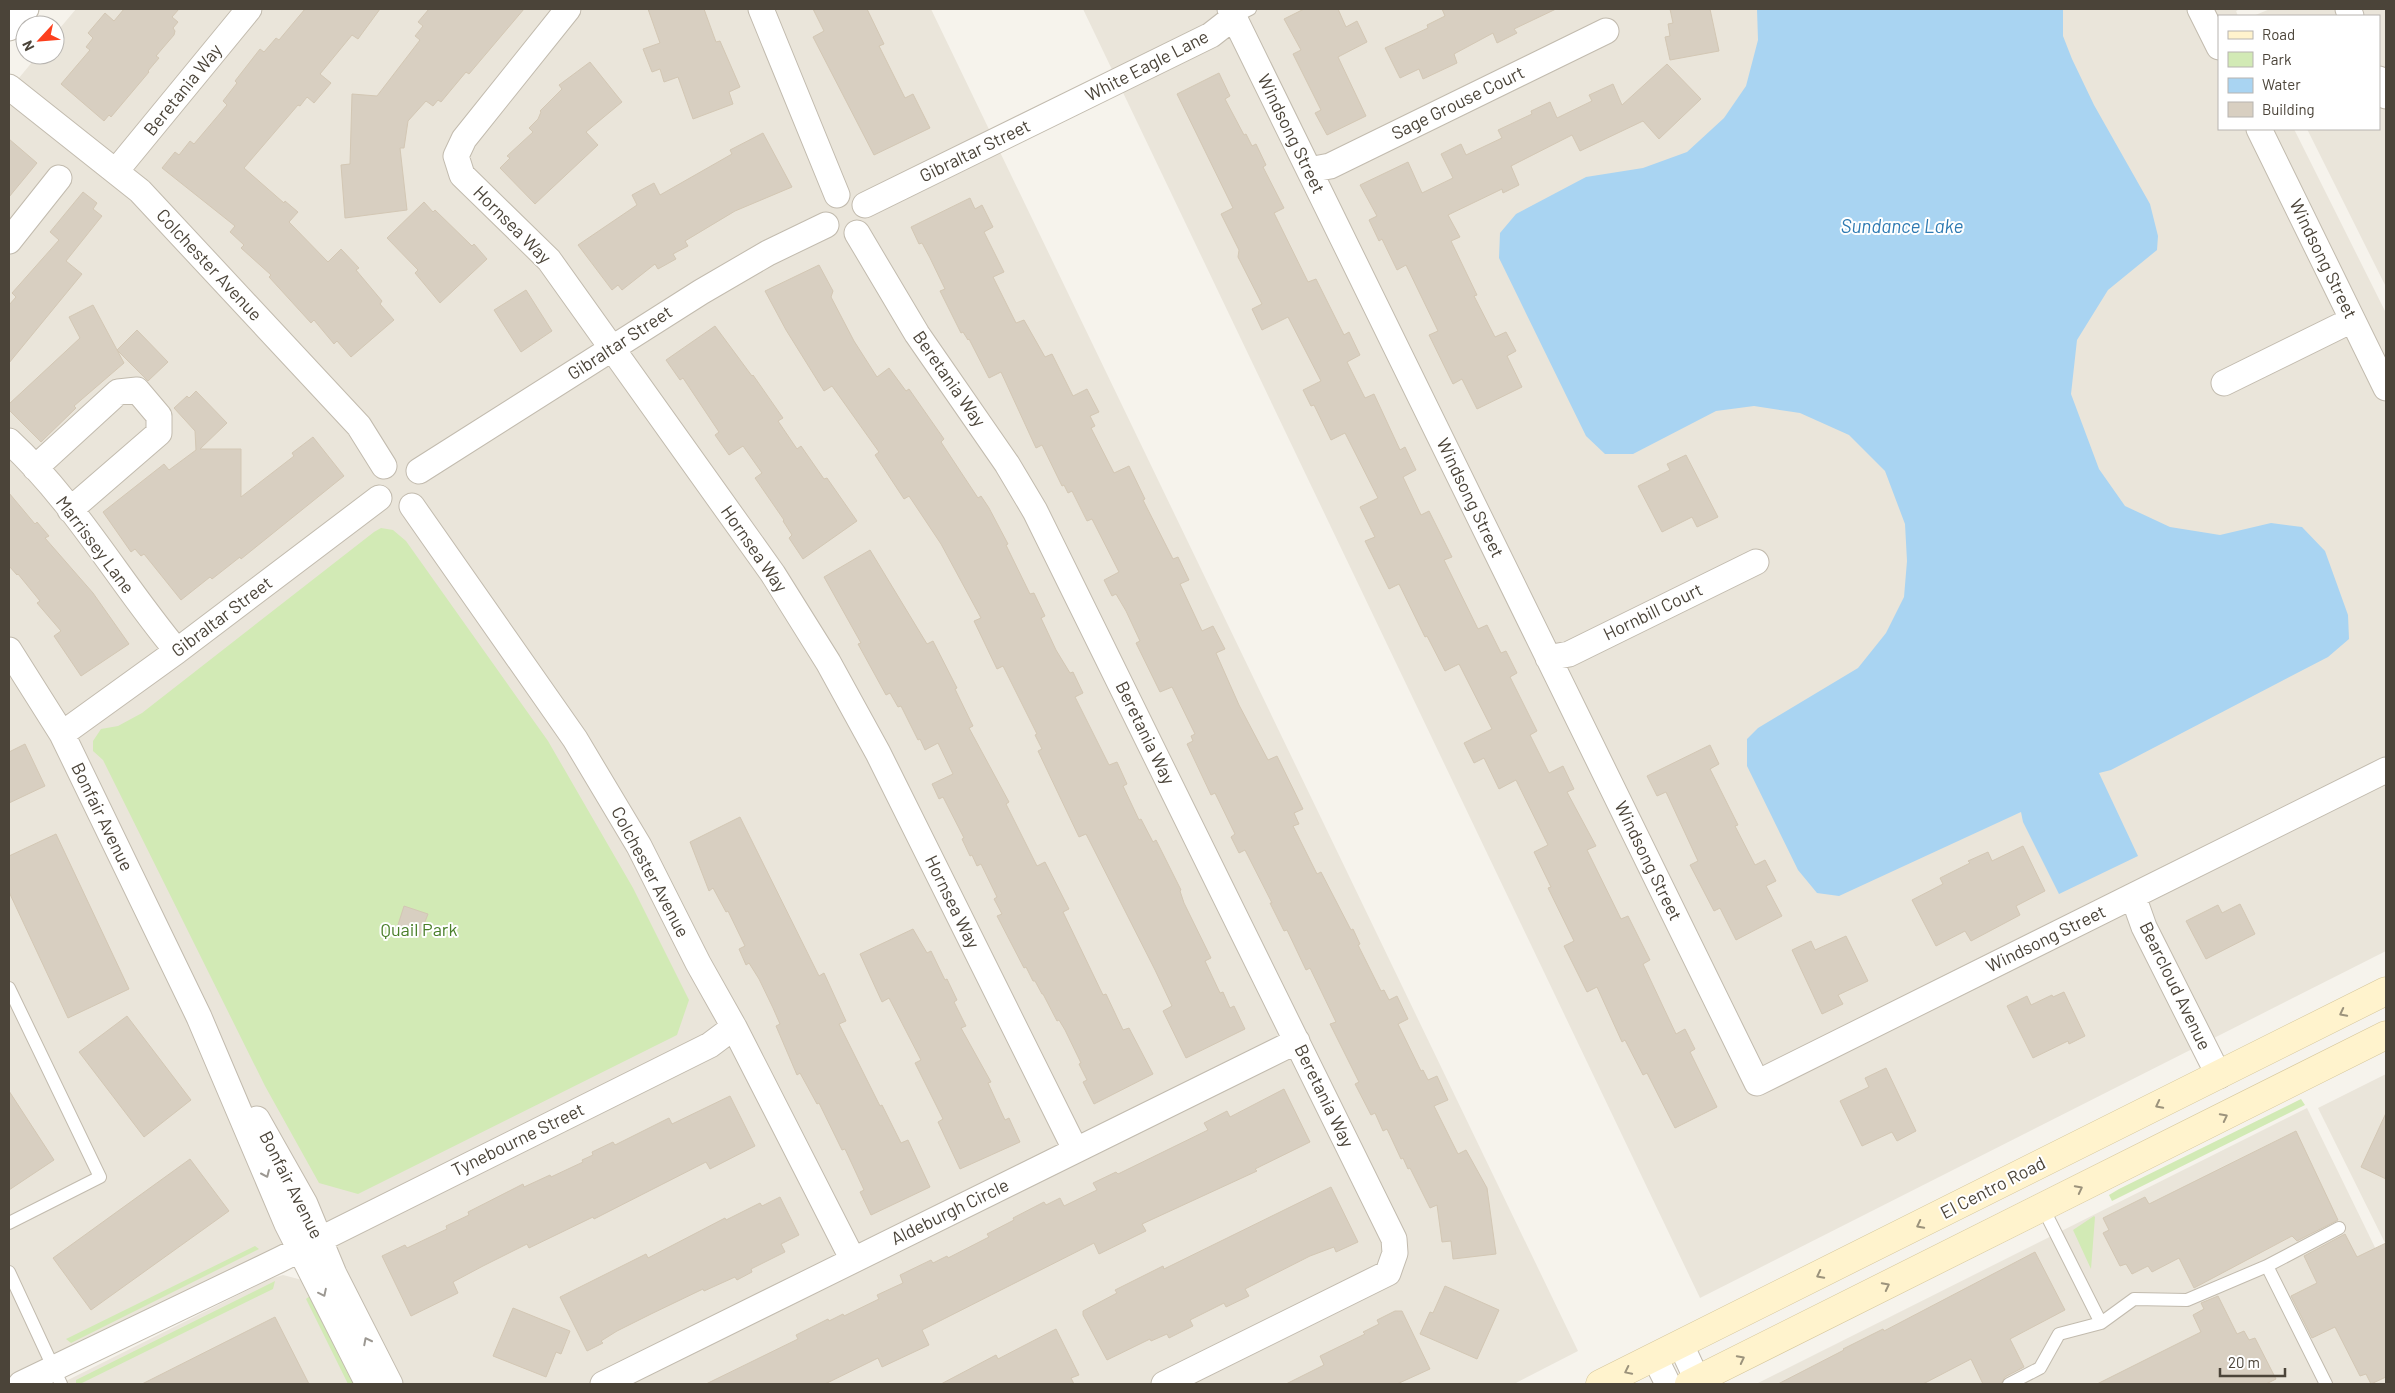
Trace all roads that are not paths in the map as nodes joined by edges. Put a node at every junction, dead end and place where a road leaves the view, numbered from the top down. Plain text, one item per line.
1 (26, 9) edge
2 (250, 9) edge
3 (568, 9) edge
4 (761, 9) edge
5 (2200, 9) edge
6 (1238, 12) edge
7 (9, 28) edge
8 (1606, 31) dead end
9 (2218, 45) edge
10 (2380, 81) edge
11 (9, 87) edge
12 (2386, 96) edge
13 (1058, 111) joint
14 (2259, 130) edge
15 (116, 170) junction
16 (1309, 170) junction
17 (59, 178) dead end
18 (837, 195) junction
19 (865, 205) junction
20 (826, 225) junction
21 (857, 233) junction
22 (9, 241) edge
23 (2352, 320) junction
24 (612, 348) junction
25 (2224, 383) dead end
26 (2386, 388) edge
27 (9, 441) edge
28 (384, 466) junction
29 (35, 468) junction
30 (419, 471) junction
31 (379, 498) junction
32 (412, 506) junction
33 (70, 510) junction
34 (1756, 562) dead end
35 (9, 650) edge
36 (177, 651) junction
37 (1548, 658) junction
38 (62, 734) junction
39 (2386, 770) edge
40 (2133, 896) junction
41 (9, 988) edge
42 (2386, 991) edge
43 (734, 1027) junction
44 (2386, 1035) edge
45 (1297, 1041) junction
46 (2219, 1076) junction
47 (1075, 1150) junction
48 (2043, 1208) junction
49 (9, 1223) edge
50 (2339, 1228) dead end
51 (310, 1244) junction
52 (853, 1260) junction
53 (2267, 1266) junction
54 (9, 1272) edge
55 (2101, 1323) junction
56 (1680, 1346) junction
57 (1655, 1358) junction
58 (57, 1376) edge
59 (1695, 1383) edge
60 (21, 1384) edge
61 (368, 1384) edge
62 (390, 1384) edge
63 (603, 1384) edge
64 (1164, 1384) edge
65 (1600, 1384) edge
66 (1668, 1384) edge
67 (2010, 1384) edge
68 (2326, 1384) edge

1 - 7 street
2 - 15 street, Beretania Way
3 - 24 street, Hornsea Way
4 - 18 street
5 - 9 street
6 - 13 street, White Eagle Lane
6 - 16 street, Windsong Street
8 - 16 street, Sage Grouse Court
10 - 12 street
11 - 15 street, Colchester Avenue
13 - 19 street, Gibraltar Street
14 - 23 street, Windsong Street
15 - 28 street, Colchester Avenue
16 - 37 street, Windsong Street
17 - 22 street
18 - 19 street
18 - 20 street
19 - 21 street
20 - 21 street
20 - 24 street, Gibraltar Street
21 - 45 street, Beretania Way
23 - 25 street
23 - 26 street, Windsong Street
24 - 30 street, Gibraltar Street
24 - 47 street, Hornsea Way
27 - 29 street, Marrissey Lane
28 - 30 street
28 - 31 street
29 - 33 street, Marrissey Lane
29 - 33 street
30 - 32 street
31 - 32 street
31 - 36 street, Gibraltar Street
32 - 43 street, Colchester Avenue
33 - 36 street, Marrissey Lane
34 - 37 street, Hornbill Court
35 - 38 street, Bonfair Avenue
36 - 38 street, Gibraltar Street
37 - 40 street, Windsong Street
38 - 51 street, Bonfair Avenue
39 - 40 street, Windsong Street
40 - 46 street, Bearcloud Avenue
41 - 49 lane
42 -> 46 main road, El Centro Road
43 - 51 street, Tynebourne Street
43 - 52 street, Colchester Avenue
48 -> 44 main road
45 - 47 street, Aldeburgh Circle
45 - 64 street, Beretania Way
46 -> 56 main road, El Centro Road
47 - 52 street, Aldeburgh Circle
48 - 55 lane
59 -> 48 main road
50 - 53 lane
51 - 58 street, Tynebourne Street
51 -> 61 street, Bonfair Avenue
62 -> 51 street, Bonfair Avenue
52 - 63 street, Aldeburgh Circle
53 - 55 lane
53 - 68 lane
54 - 58 lane
55 - 67 lane
56 - 57 main road, El Centro Road
56 - 59 street
57 -> 65 main road, El Centro Road
57 - 66 street
58 - 60 street, Tynebourne Street

